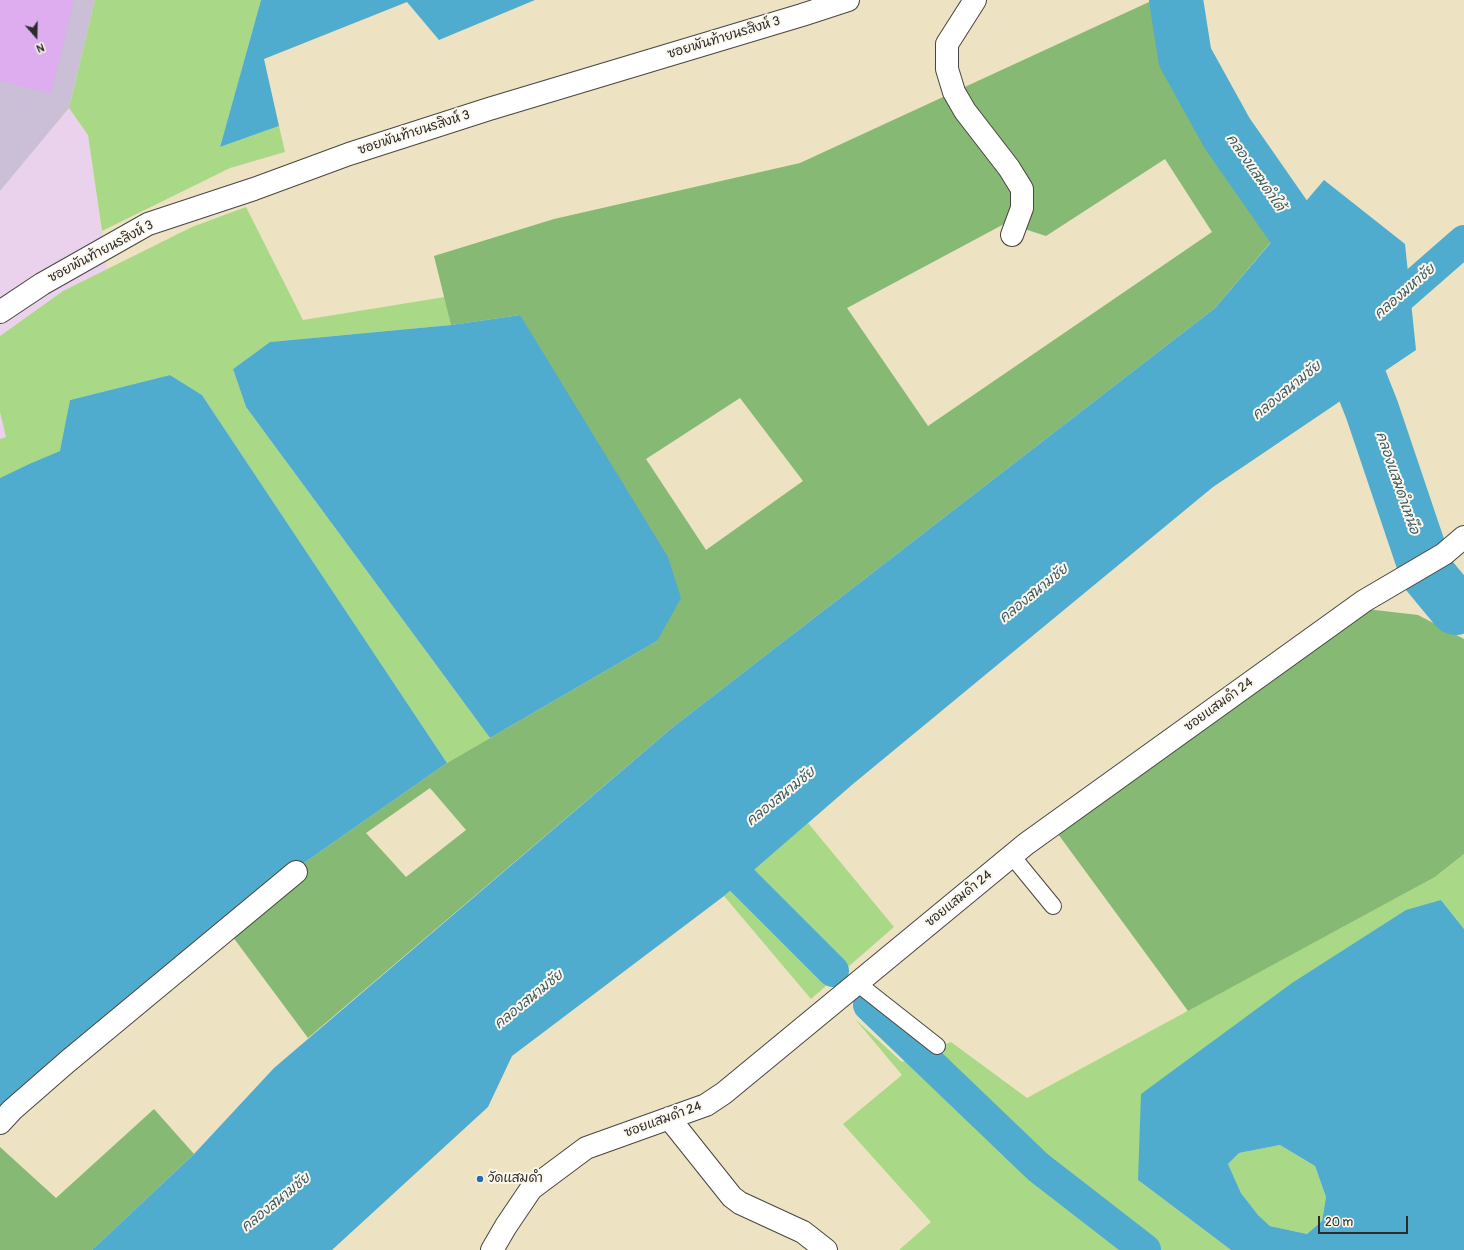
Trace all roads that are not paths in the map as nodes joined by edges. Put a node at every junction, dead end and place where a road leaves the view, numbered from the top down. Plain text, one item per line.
1 (848, 0) edge
2 (975, 0) edge
3 (1012, 235) dead end
4 (0, 312) edge
5 (1464, 537) edge
6 (1012, 856) junction
7 (296, 872) dead end
8 (1053, 906) dead end
9 (857, 983) junction
10 (937, 1046) dead end
11 (670, 1118) junction
12 (0, 1123) edge
13 (492, 1250) edge
14 (826, 1250) edge

1 - 4 street, ซอยพันท้ายนรสิงห์ 3
2 - 3 street
5 - 6 street, ซอยแสมดำ 24
6 - 8 lane
6 - 9 street, ซอยแสมดำ 24
7 - 12 street
9 - 10 lane
9 - 11 street, ซอยแสมดำ 24
11 - 13 street, ซอยแสมดำ 24
11 - 14 street

